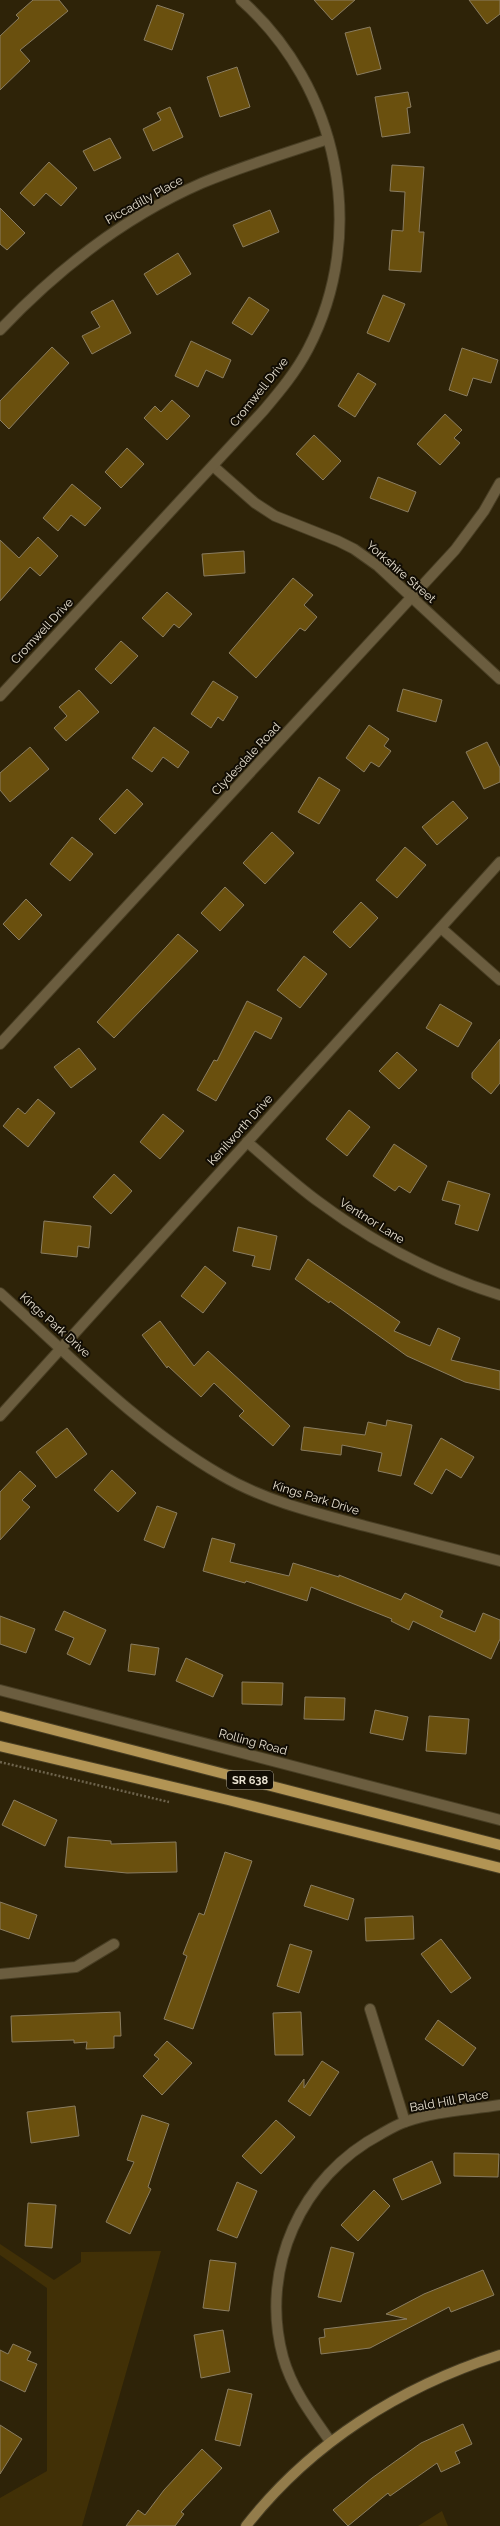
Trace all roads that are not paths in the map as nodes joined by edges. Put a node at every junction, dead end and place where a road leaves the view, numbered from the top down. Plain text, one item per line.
1 (241, 0) edge
2 (328, 140) junction
3 (0, 330) edge
4 (213, 466) junction
5 (500, 483) edge
6 (412, 598) junction
7 (500, 679) edge
8 (0, 696) edge
9 (500, 862) edge
10 (441, 928) junction
11 (500, 980) edge
12 (0, 1044) edge
13 (247, 1142) junction
14 (0, 1293) edge
15 (500, 1296) edge
16 (61, 1348) junction
17 (0, 1416) edge
18 (500, 1561) edge
19 (0, 1690) edge
20 (0, 1716) edge
21 (0, 1746) edge
22 (500, 1820) edge
23 (500, 1844) edge
24 (500, 1868) edge
25 (114, 1944) dead end
26 (0, 1974) edge
27 (370, 2010) dead end
28 (500, 2105) edge
29 (405, 2122) junction
30 (500, 2355) edge
31 (330, 2440) junction
32 (246, 2526) edge

1 - 2 street, Cromwell Drive
2 - 3 street, Piccadilly Place
2 - 4 street, Cromwell Drive
4 - 6 street, Yorkshire Street
4 - 8 street, Cromwell Drive
5 - 6 street, Clydesdale Road
6 - 7 street, Yorkshire Street
6 - 12 street, Clydesdale Road
9 - 10 street, Kenilworth Drive
10 - 11 street
10 - 13 street, Kenilworth Drive
13 - 15 street, Ventnor Lane
13 - 16 street, Kenilworth Drive
14 - 16 street, Kings Park Drive
16 - 17 street, Kenilworth Drive
16 - 18 street, Kings Park Drive
19 - 22 street, Rolling Road
20 - 23 main road, SR 638
21 - 24 main road, SR 638
25 - 26 street
27 - 29 street
28 - 29 street, Bald Hill Place
29 - 31 street, Bald Hill Place
30 - 31 street
31 - 32 street

